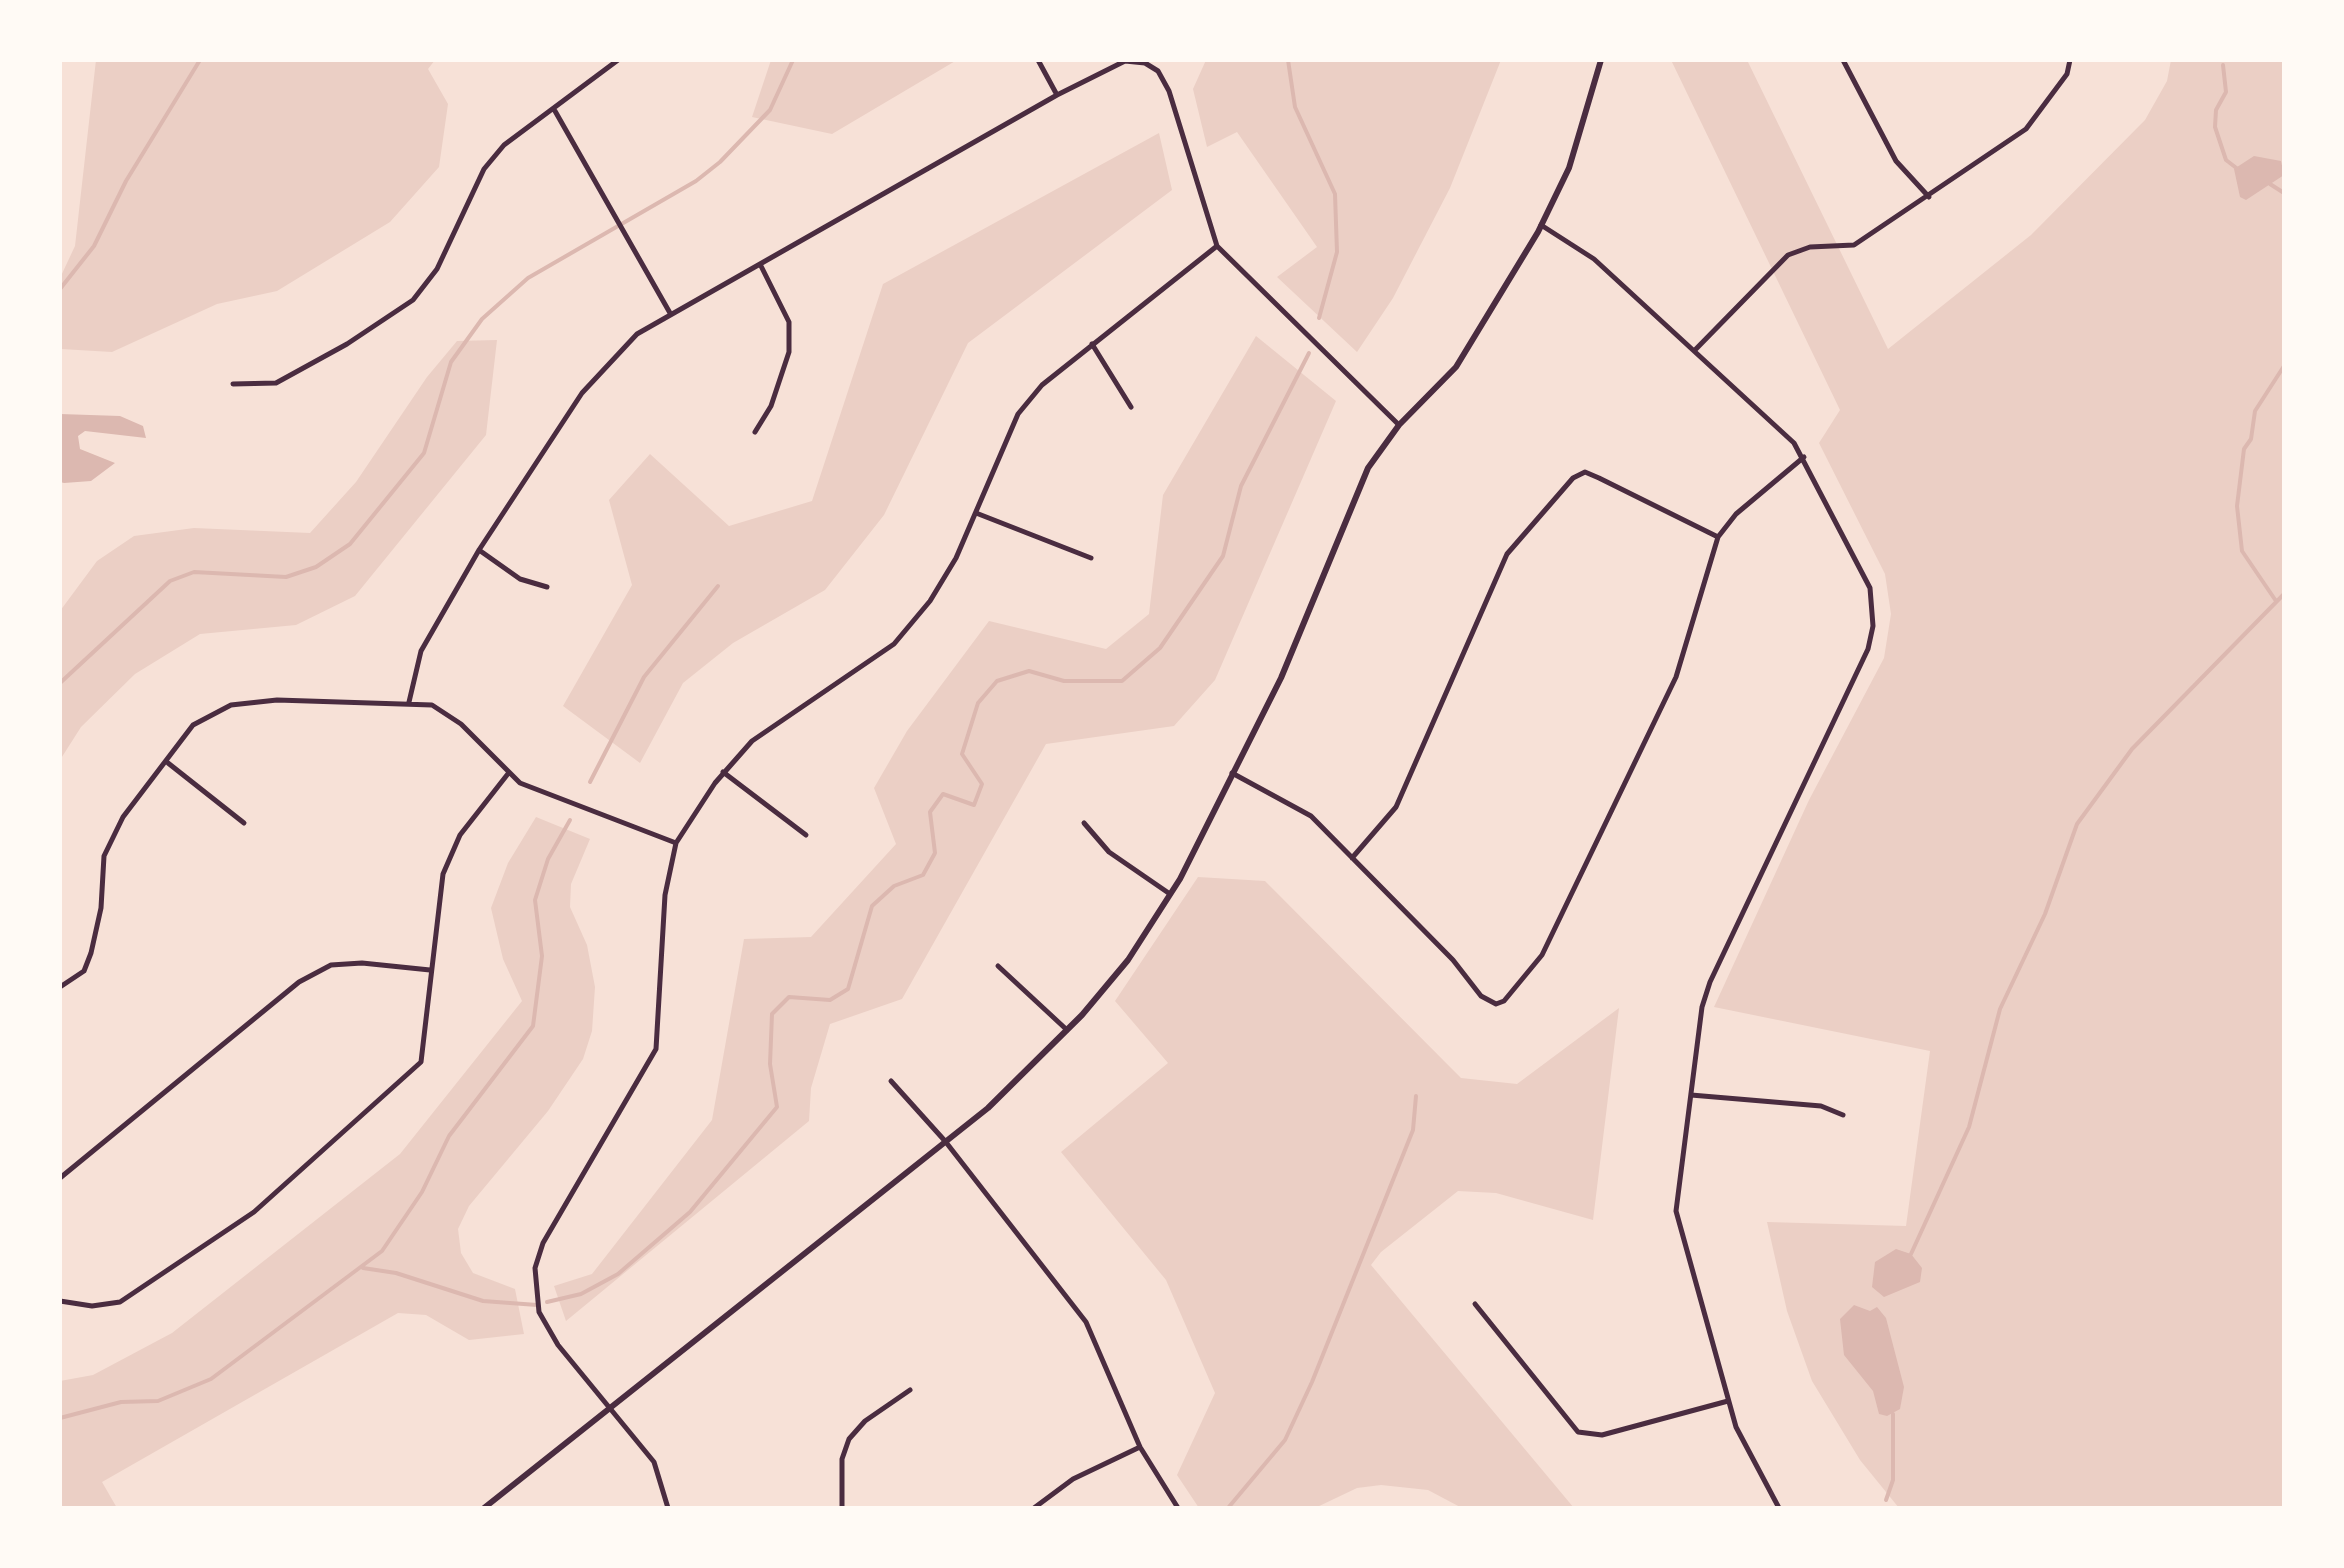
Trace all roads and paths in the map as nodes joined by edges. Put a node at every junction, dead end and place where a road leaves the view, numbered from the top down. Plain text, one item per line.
1 (618, 60) edge
2 (1038, 60) edge
3 (1601, 60) edge
4 (1842, 60) edge
5 (2070, 60) edge
6 (1057, 95) junction
7 (554, 111) junction
8 (1929, 198) junction
9 (1541, 225) junction
10 (1218, 246) junction
11 (762, 266) junction
12 (670, 313) junction
13 (1092, 344) junction
14 (1694, 351) junction
15 (233, 384) dead end
16 (1131, 407) dead end
17 (1399, 425) junction
18 (756, 432) dead end
19 (1804, 458) junction
20 (976, 513) junction
21 (1718, 538) junction
22 (478, 550) junction
23 (1091, 558) dead end
24 (547, 587) dead end
25 (409, 702) junction
26 (167, 762) junction
27 (724, 772) junction
28 (1232, 773) junction
29 (507, 774) junction
30 (244, 822) dead end
31 (1084, 823) dead end
32 (806, 835) dead end
33 (676, 844) junction
34 (1352, 858) junction
35 (1170, 894) junction
36 (998, 966) dead end
37 (430, 970) junction
38 (60, 987) edge
39 (1067, 1030) junction
40 (891, 1081) dead end
41 (1691, 1095) junction
42 (1843, 1115) dead end
43 (944, 1140) junction
44 (60, 1178) edge
45 (60, 1301) edge
46 (1475, 1304) dead end
47 (910, 1390) dead end
48 (1728, 1401) junction
49 (612, 1410) junction
50 (1140, 1447) junction
51 (484, 1508) edge
52 (668, 1508) edge
53 (842, 1508) edge
54 (1034, 1508) edge
55 (1178, 1508) edge
56 (1779, 1508) edge

1 - 7 street
2 - 6 street
3 - 9 street
4 - 8 street
5 - 8 street
6 - 10 street
6 - 11 street
7 - 12 street
7 - 15 street
8 - 14 street
9 - 14 street
9 - 17 street
10 - 13 street
10 - 17 street
11 - 12 street
11 - 18 street
12 - 22 street
13 - 16 street
13 - 20 street
14 - 19 street
17 - 28 street
19 - 21 street
19 - 41 street
20 - 23 street
20 - 27 street
21 - 34 street
21 - 34 street
22 - 24 street
22 - 25 street
25 - 26 street
25 - 29 street
26 - 30 street
26 - 38 street
27 - 32 street
27 - 33 street
28 - 34 street
28 - 35 street
29 - 33 street
29 - 37 street
31 - 35 street
33 - 49 street
35 - 39 street
36 - 39 street
37 - 44 street
37 - 45 street
39 - 43 street
40 - 43 street
41 - 42 street
41 - 48 street
43 - 49 street
43 - 50 street
46 - 48 street
47 - 53 street
48 - 56 street
49 - 51 street
49 - 52 street
50 - 54 street
50 - 55 street

